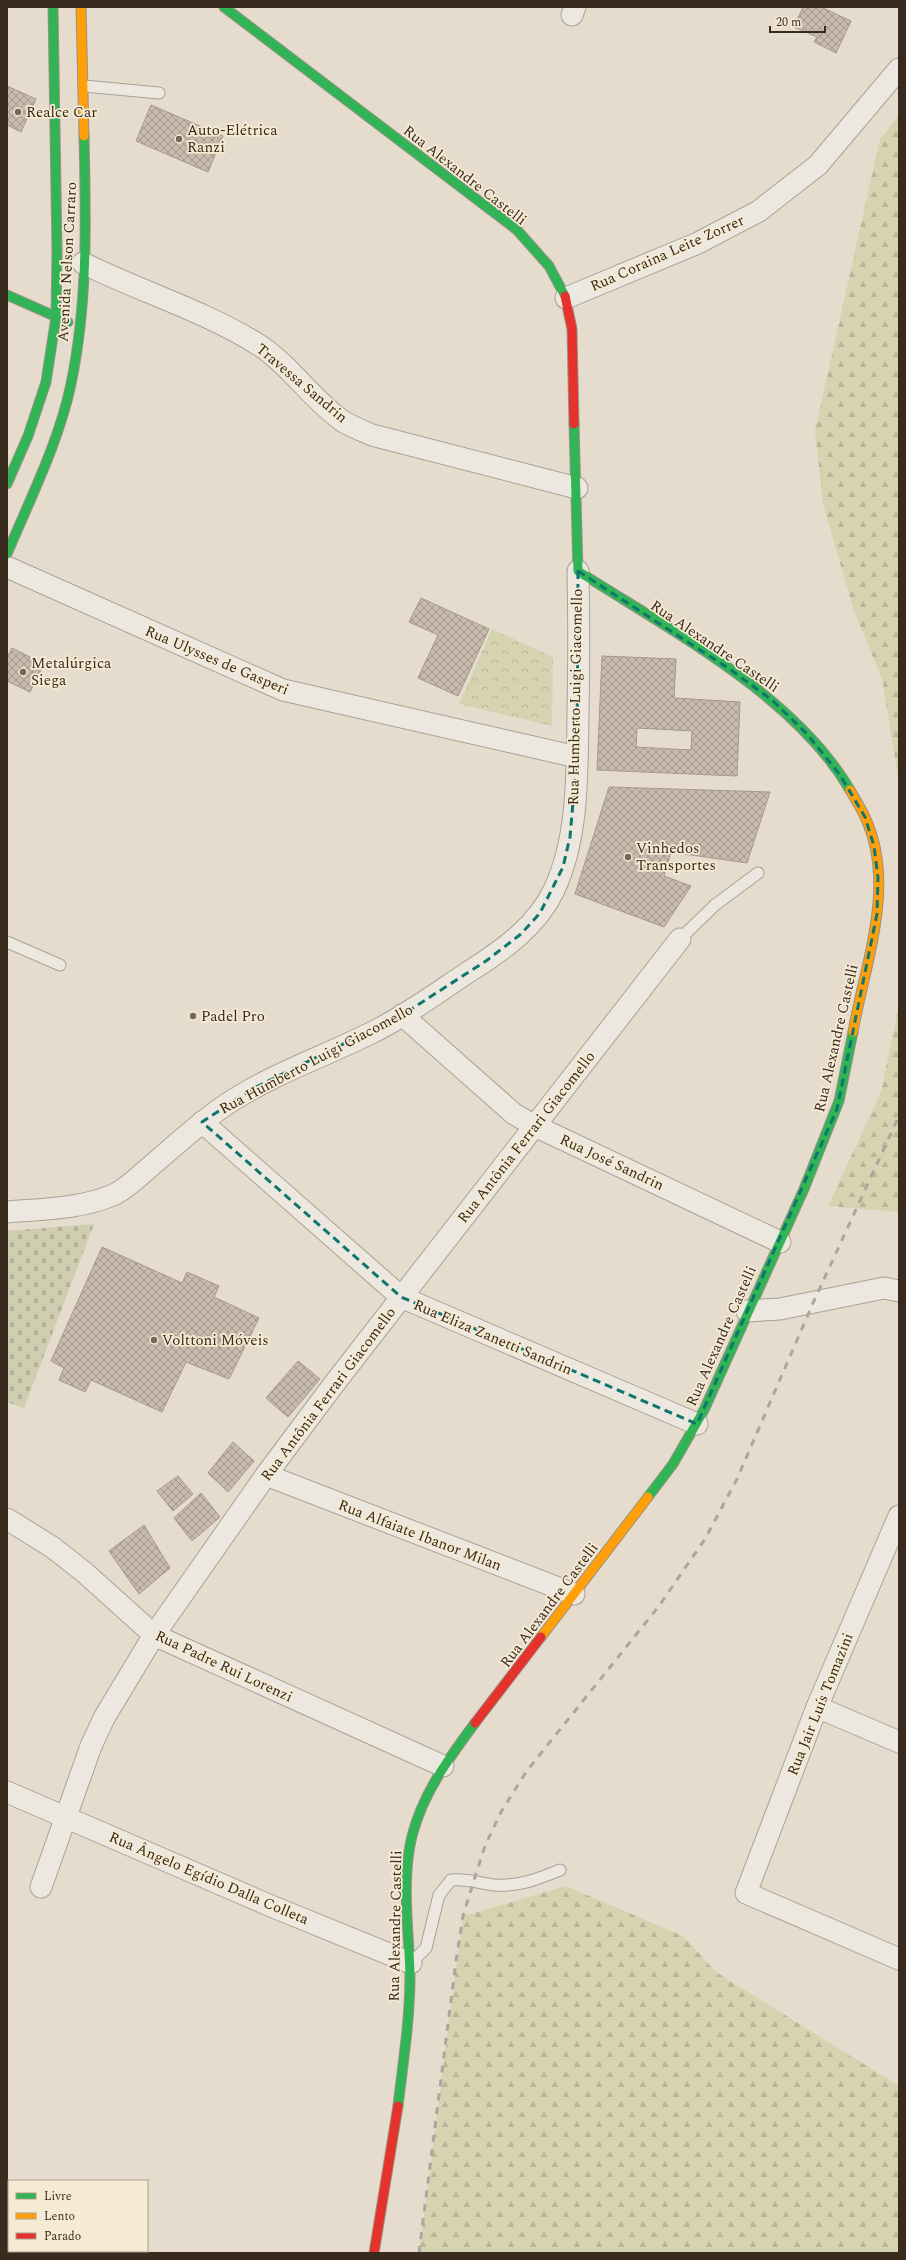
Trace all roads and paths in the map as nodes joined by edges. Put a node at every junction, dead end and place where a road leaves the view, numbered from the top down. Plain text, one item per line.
1 (53, 7) edge
2 (81, 7) edge
3 (224, 7) edge
4 (899, 69) edge
5 (62, 79) junction
6 (84, 82) junction
7 (158, 93) dead end
8 (80, 261) junction
9 (7, 295) edge
10 (566, 298) junction
11 (56, 317) junction
12 (81, 327) junction
13 (7, 484) edge
14 (577, 488) junction
15 (7, 554) edge
16 (7, 567) edge
17 (578, 571) junction
18 (577, 757) junction
19 (758, 873) dead end
20 (680, 938) joint
21 (7, 942) edge
22 (60, 965) dead end
23 (402, 1015) junction
24 (202, 1122) junction
25 (535, 1126) junction
26 (7, 1212) edge
27 (780, 1242) junction
28 (899, 1291) edge
29 (401, 1298) junction
30 (747, 1311) junction
31 (697, 1424) junction
32 (266, 1475) junction
33 (899, 1518) edge
34 (7, 1520) edge
35 (574, 1594) junction
36 (154, 1635) junction
37 (817, 1707) junction
38 (899, 1742) edge
39 (443, 1766) junction
40 (7, 1792) edge
41 (67, 1816) junction
42 (560, 1870) dead end
43 (41, 1887) dead end
44 (899, 1960) edge
45 (411, 1963) junction
46 (374, 2253) edge

1 - 5 street, Avenida Nelson Carraro
2 - 6 street, Avenida Nelson Carraro
3 - 10 street, Rua Alexandre Castelli
4 - 10 street, Rua Coraina Leite Zorrer
5 - 6 street
5 - 11 street, Avenida Nelson Carraro
6 - 7 lane
6 - 8 street, Avenida Nelson Carraro
8 - 12 street, Avenida Nelson Carraro
8 - 14 street, Travessa Sandrin
9 - 11 street
10 - 14 street, Rua Alexandre Castelli
11 - 12 street
11 - 13 street, Avenida Nelson Carraro
12 - 15 street, Avenida Nelson Carraro
14 - 17 street, Rua Alexandre Castelli
16 - 18 street, Rua Ulysses de Gasperi
17 - 18 street, Rua Humberto Luigi Giacomello
17 - 27 street, Rua Alexandre Castelli
18 - 23 street, Rua Humberto Luigi Giacomello
19 - 20 lane
20 - 25 street, Rua Antônia Ferrari Giacomello
21 - 22 lane
23 - 24 street, Rua Humberto Luigi Giacomello
23 - 25 street, Rua José Sandrin
24 - 26 street, Rua Humberto Luigi Giacomello
24 - 29 street, Rua Eliza Zanetti Sandrin
25 - 27 street, Rua José Sandrin
25 - 29 street, Rua Antônia Ferrari Giacomello
27 - 30 street, Rua Alexandre Castelli
28 - 30 street
29 - 31 street, Rua Eliza Zanetti Sandrin
29 - 32 street, Rua Antônia Ferrari Giacomello
30 - 31 street, Rua Alexandre Castelli
31 - 35 street, Rua Alexandre Castelli
32 - 35 street, Rua Alfaiate Ibanor Milan
32 - 36 street, Rua Antônia Ferrari Giacomello
33 - 37 street, Rua Jair Luís Tomazini
34 - 36 street, Rua Padre Rui Lorenzi
35 - 39 street, Rua Alexandre Castelli
36 - 39 street, Rua Padre Rui Lorenzi
36 - 41 street, Rua Antônia Ferrari Giacomello
37 - 38 street
37 - 44 street, Rua Jair Luís Tomazini
39 - 45 street, Rua Alexandre Castelli
40 - 41 street, Rua Ângelo Egídio Dalla Colleta
41 - 43 street, Rua Antônia Ferrari Giacomello
41 - 45 street, Rua Ângelo Egídio Dalla Colleta
42 - 45 lane
45 - 46 street, Rua Alexandre Castelli

